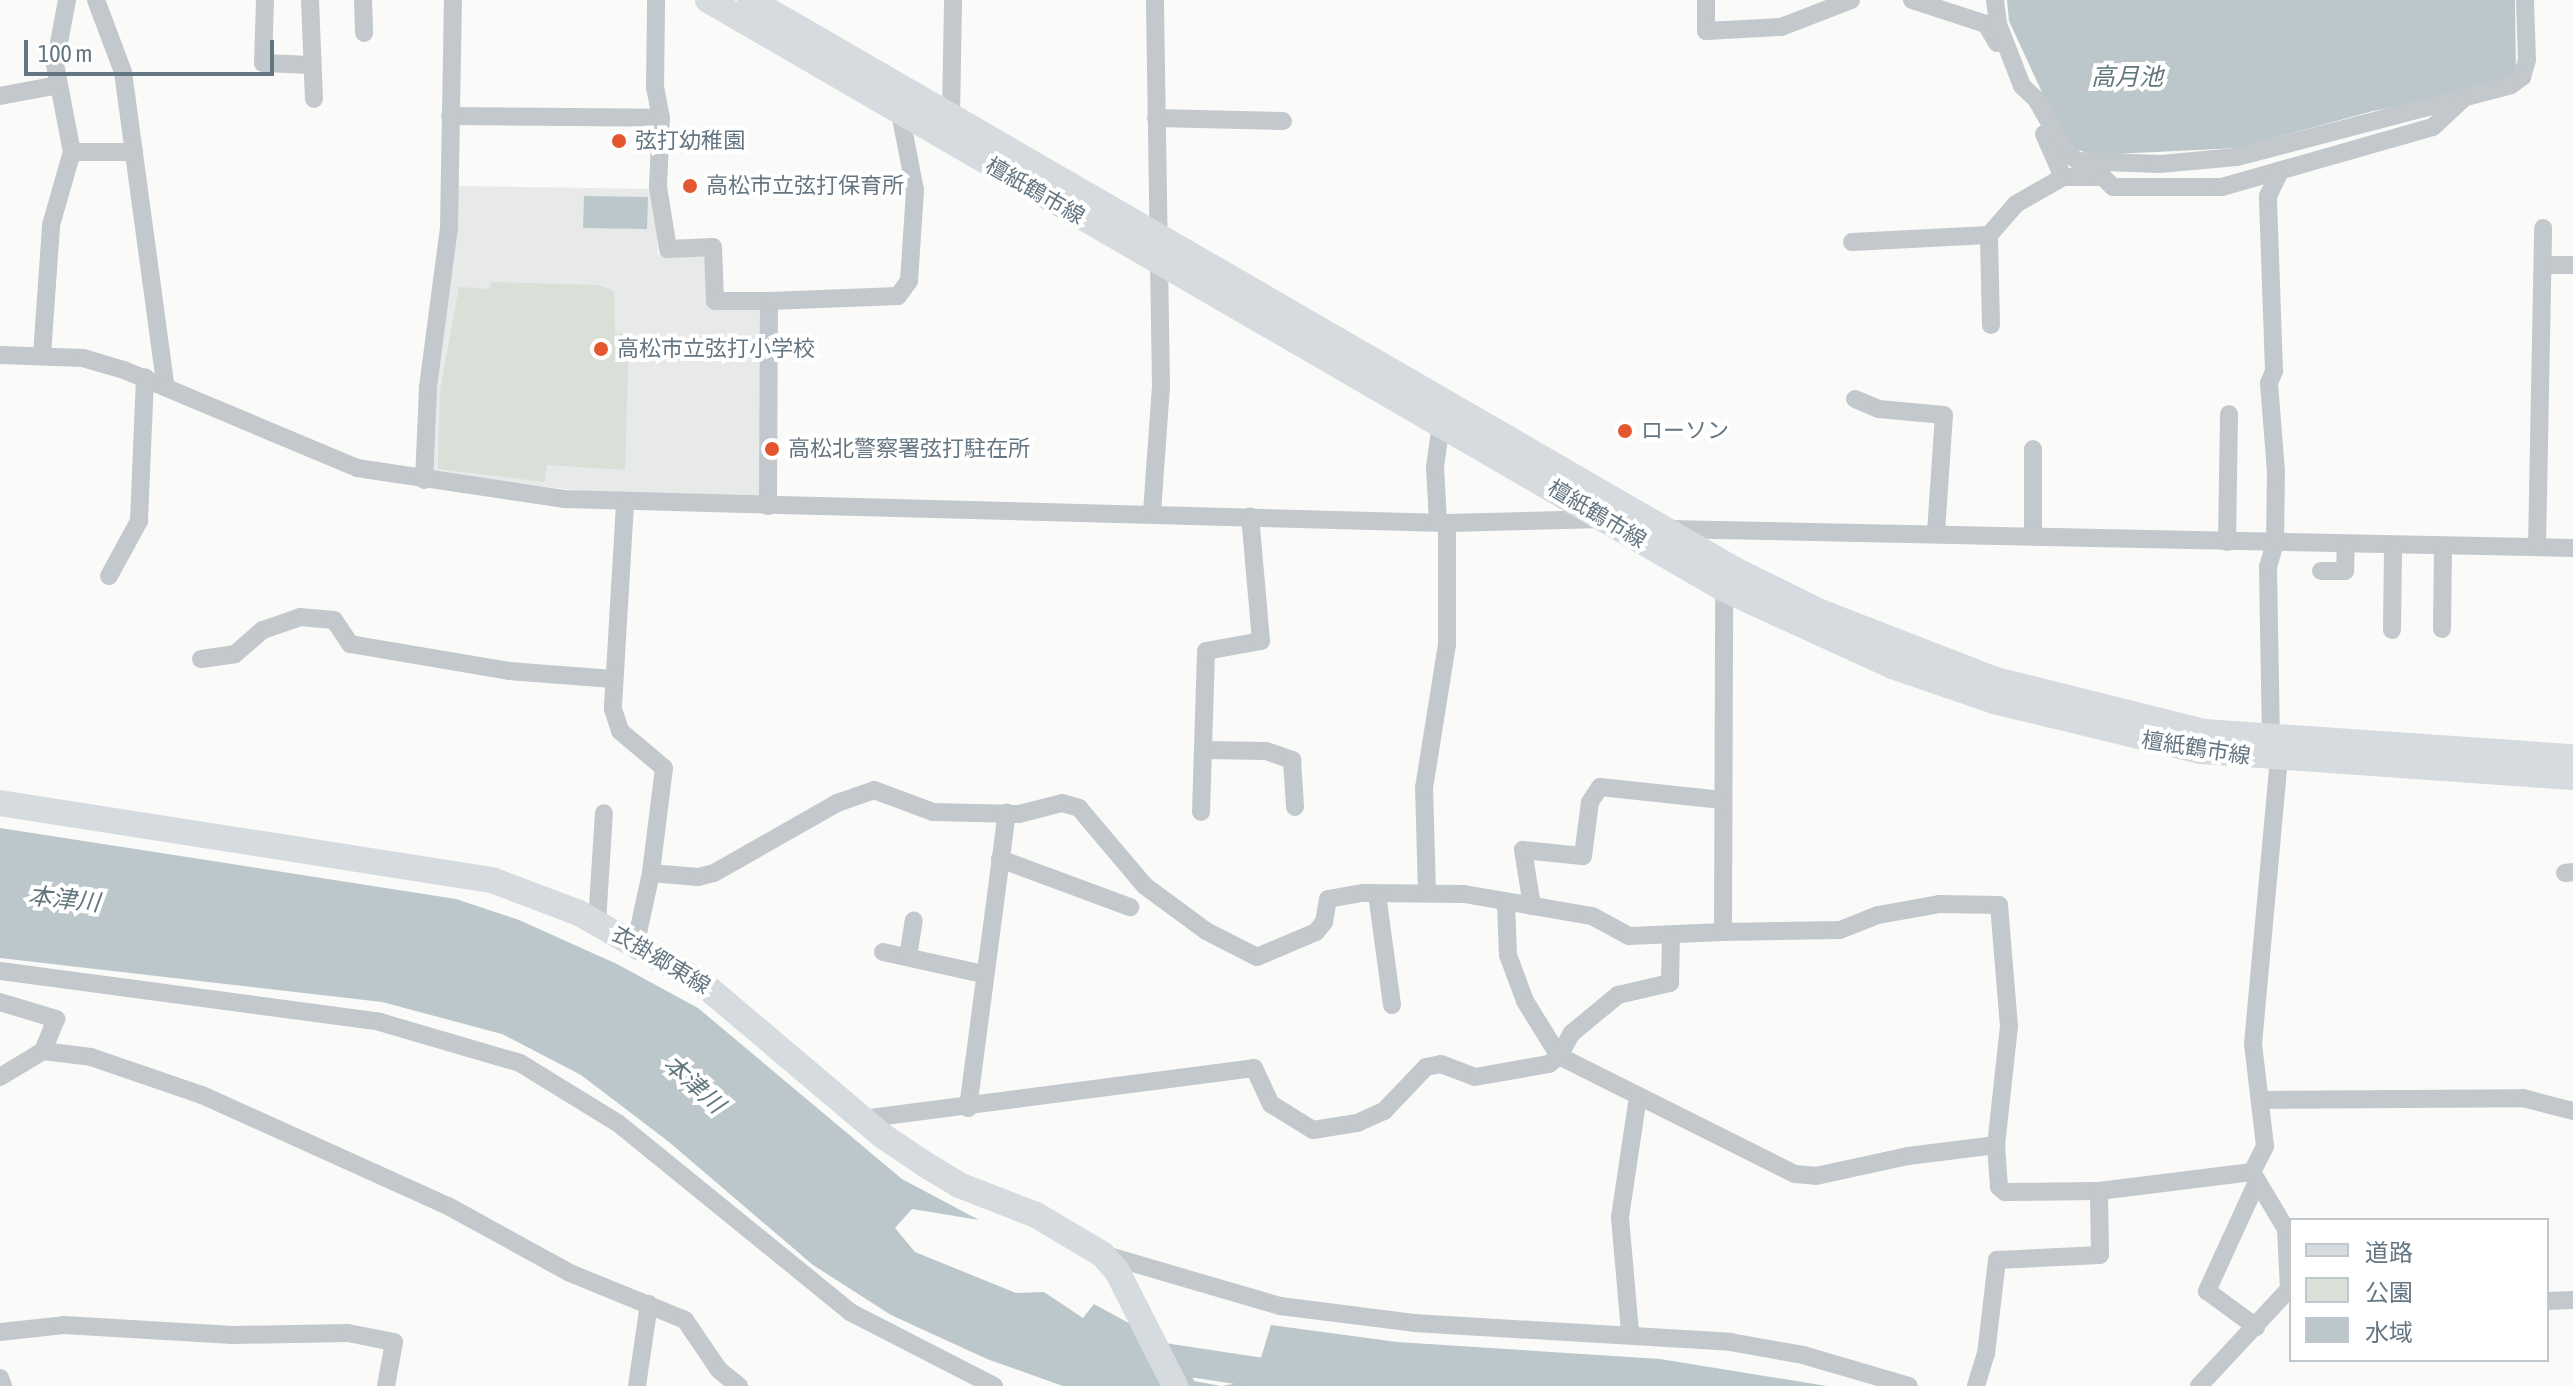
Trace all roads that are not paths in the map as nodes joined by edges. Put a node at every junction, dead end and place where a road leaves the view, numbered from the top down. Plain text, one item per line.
1 (67, 0) edge
2 (96, 0) edge
3 (265, 0) edge
4 (310, 0) edge
5 (363, 0) edge
6 (453, 0) edge
7 (656, 0) edge
8 (708, 0) edge
9 (750, 0) edge
10 (953, 0) edge
11 (1155, 0) edge
12 (1706, 0) edge
13 (1912, 0) edge
14 (1985, 0) edge
15 (1995, 0) edge
16 (2525, 0) edge
17 (1841, 1) edge
18 (1986, 24) junction
19 (364, 33) dead end
20 (312, 65) junction
21 (58, 85) junction
22 (2022, 86) junction
23 (0, 96) edge
24 (2465, 97) junction
25 (314, 99) dead end
26 (900, 113) junction
27 (450, 116) junction
28 (951, 116) junction
29 (661, 118) junction
30 (1156, 118) junction
31 (1283, 121) dead end
32 (72, 152) junction
33 (134, 152) junction
34 (2279, 173) junction
35 (2063, 177) junction
36 (2543, 228) dead end
37 (1989, 235) junction
38 (1852, 242) dead end
39 (1158, 248) junction
40 (2546, 265) junction
41 (2573, 265) edge
42 (769, 301) junction
43 (1991, 325) dead end
44 (0, 355) edge
45 (42, 355) junction
46 (145, 377) junction
47 (165, 384) junction
48 (1855, 399) dead end
49 (2229, 414) dead end
50 (1441, 424) junction
51 (2033, 449) dead end
52 (2209, 462) dead end
53 (2228, 463) junction
54 (424, 480) junction
55 (625, 504) junction
56 (768, 506) junction
57 (1152, 512) junction
58 (1250, 516) junction
59 (1604, 519) junction
60 (1443, 522) junction
61 (1665, 529) junction
62 (1936, 533) junction
63 (2033, 535) junction
64 (2227, 542) junction
65 (2275, 542) junction
66 (2346, 545) junction
67 (2393, 546) junction
68 (2537, 547) junction
69 (2443, 548) junction
70 (2573, 548) edge
71 (2321, 571) dead end
72 (109, 576) dead end
73 (1724, 589) junction
74 (2442, 629) dead end
75 (2392, 630) dead end
76 (201, 659) dead end
77 (613, 679) junction
78 (1204, 750) junction
79 (2275, 750) junction
80 (2573, 757) edge
81 (2573, 777) edge
82 (1722, 800) junction
83 (0, 803) edge
84 (1295, 807) dead end
85 (1201, 812) dead end
86 (604, 813) dead end
87 (1007, 813) junction
88 (1000, 859) junction
89 (651, 873) junction
90 (1427, 893) junction
91 (1377, 894) junction
92 (1506, 904) junction
93 (1532, 906) junction
94 (1130, 907) dead end
95 (914, 920) dead end
96 (597, 923) junction
97 (1723, 932) junction
98 (1671, 937) junction
99 (636, 942) junction
100 (883, 952) dead end
101 (908, 957) junction
102 (0, 971) edge
103 (983, 974) junction
104 (0, 1002) edge
105 (1392, 1005) dead end
106 (43, 1051) junction
107 (1559, 1056) junction
108 (0, 1077) edge
109 (1638, 1096) junction
110 (2260, 1100) junction
111 (968, 1108) junction
112 (2573, 1111) edge
113 (862, 1119) junction
114 (1996, 1145) junction
115 (2254, 1178) junction
116 (2099, 1191) junction
117 (1109, 1263) junction
118 (2289, 1274) edge
119 (2289, 1290) edge
120 (2573, 1300) edge
121 (2549, 1301) edge
122 (649, 1304) junction
123 (2256, 1327) junction
124 (0, 1332) edge
125 (1630, 1332) junction
126 (0, 1378) edge
127 (3, 1386) edge
128 (386, 1386) edge
129 (637, 1386) edge
130 (739, 1386) edge
131 (994, 1386) edge
132 (1175, 1386) edge
133 (1909, 1386) edge
134 (1976, 1386) edge
135 (2199, 1386) edge

1 - 21 street
2 - 33 street
3 - 20 street
4 - 20 street
5 - 19 street
6 - 27 street
7 - 29 street
8 - 26 main road, 檀紙鶴市線
9 - 28 main road, 檀紙鶴市線
10 - 28 street
11 - 30 street
12 - 17 street
13 - 18 street
14 - 18 street
15 - 22 street
16 - 24 street
18 - 22 street
20 - 25 street
21 - 23 street
21 - 32 street
22 - 24 street
22 - 35 street
24 - 34 street
26 - 39 main road, 檀紙鶴市線
26 - 42 street
27 - 29 street
27 - 54 street
28 - 39 main road, 檀紙鶴市線
29 - 42 street
30 - 31 street
30 - 39 street
32 - 33 street
32 - 45 street
33 - 47 street
34 - 35 street
34 - 65 street
35 - 37 street
36 - 40 street
37 - 38 street
37 - 43 street
39 - 50 main road, 檀紙鶴市線
39 - 57 street
39 - 61 main road, 檀紙鶴市線
40 - 41 street
40 - 68 street
42 - 56 street
44 - 45 street
45 - 46 street
46 - 47 street
46 - 72 street
47 - 54 street
48 - 62 street
49 - 53 street
50 - 59 main road, 檀紙鶴市線
50 - 60 street
51 - 63 street
52 - 53 street
53 - 64 street
54 - 55 street
55 - 56 street
55 - 77 street
56 - 57 street
57 - 58 street
58 - 60 street
58 - 78 street
59 - 60 street
59 - 61 street
59 - 73 main road, 檀紙鶴市線
60 - 90 street
61 - 62 street
61 - 79 main road, 檀紙鶴市線
62 - 63 street
63 - 64 street
64 - 65 street
65 - 66 street
65 - 79 street
66 - 67 street
66 - 71 street
67 - 69 street
67 - 75 street
68 - 69 street
68 - 70 street
69 - 74 street
73 - 79 main road, 檀紙鶴市線
73 - 82 street
76 - 77 street
77 - 89 street
78 - 84 street
78 - 85 street
79 - 80 main road, 檀紙鶴市線
79 - 81 main road, 檀紙鶴市線
79 - 110 street
82 - 93 street
82 - 97 street
83 - 96 main road, 衣掛郷東線
86 - 96 street
87 - 88 street
87 - 89 street
87 - 91 street
88 - 94 street
88 - 103 street
89 - 99 street
90 - 91 street
90 - 92 street
91 - 105 street
92 - 93 street
92 - 107 street
93 - 98 street
95 - 101 street
96 - 99 main road, 衣掛郷東線
97 - 98 street
97 - 114 street
98 - 107 street
99 - 113 main road, 衣掛郷東線
100 - 101 street
101 - 103 street
102 - 131 street
103 - 111 street
104 - 106 street
106 - 108 street
106 - 122 street
107 - 109 street
107 - 111 street
109 - 114 street
109 - 125 street
110 - 112 street
110 - 115 street
111 - 113 street
113 - 117 main road, 衣掛郷東線
114 - 116 street
115 - 116 street
115 - 118 street
115 - 123 street
116 - 134 street
117 - 125 street
117 - 132 main road
119 - 123 street
120 - 121 street
122 - 129 street
122 - 130 street
123 - 135 street
124 - 128 street
125 - 133 street
126 - 127 street

